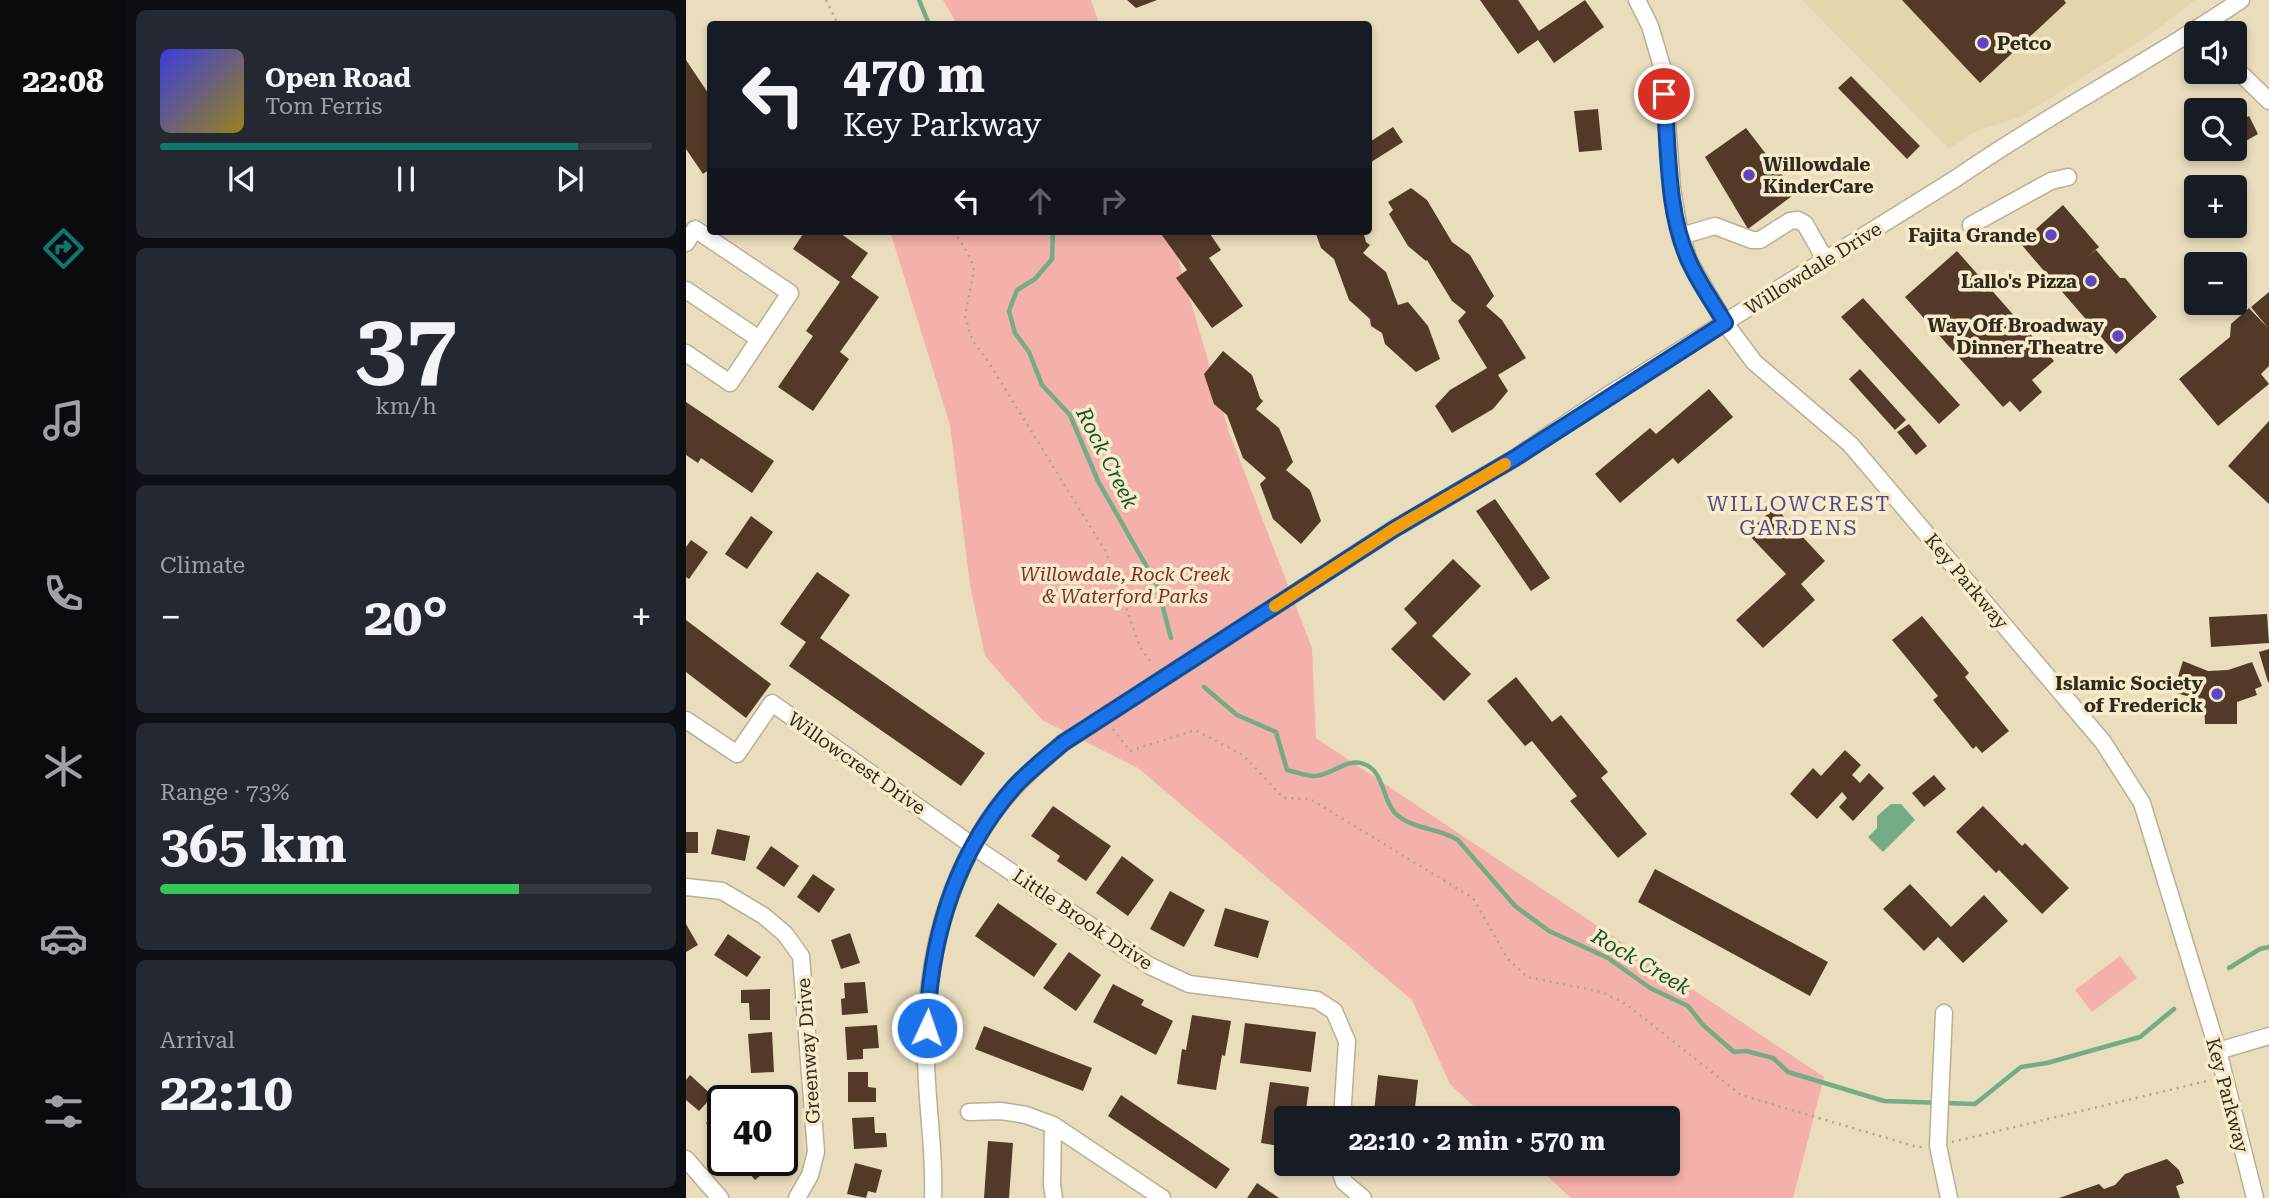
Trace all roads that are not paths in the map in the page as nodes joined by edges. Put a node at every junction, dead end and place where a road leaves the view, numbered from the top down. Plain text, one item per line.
1 (1637, 0) edge
2 (2241, 0) edge
3 (2217, 21) edge
4 (2184, 43) edge
5 (2247, 80) edge
6 (2269, 101) edge
7 (2068, 177) dead end
8 (1971, 225) dead end
9 (1681, 236) junction
10 (686, 243) edge
11 (1826, 261) junction
12 (686, 290) edge
13 (1725, 323) junction
14 (759, 340) junction
15 (686, 353) edge
16 (686, 720) edge
17 (973, 846) junction
18 (686, 887) edge
19 (1944, 1013) dead end
20 (2269, 1035) edge
21 (2218, 1051) junction
22 (1343, 1106) edge
23 (968, 1112) dead end
24 (1053, 1125) junction
25 (686, 1159) edge
26 (1342, 1176) edge
27 (720, 1198) edge
28 (797, 1198) edge
29 (933, 1198) edge
30 (1054, 1198) edge
31 (1161, 1198) edge
32 (1363, 1198) edge
33 (1949, 1198) edge
34 (2255, 1198) edge

1 - 9 street, Key Parkway
2 - 3 street, Willowdale Drive
4 - 11 street, Willowdale Drive
5 - 6 street
7 - 8 street
9 - 11 street
9 - 13 street, Key Parkway
10 - 14 street
11 - 13 street, Willowdale Drive
12 - 14 street
13 - 17 street, Willowdale Drive
13 - 21 street, Key Parkway
14 - 15 street
16 - 17 street, Willowcrest Drive
17 - 22 street, Little Brook Drive
17 - 29 street, Willowdale Drive
18 - 28 street, Greenway Drive
19 - 33 street
20 - 21 street
21 - 34 street, Key Parkway
23 - 24 street
24 - 30 street
24 - 31 street
25 - 27 street
26 - 32 street

